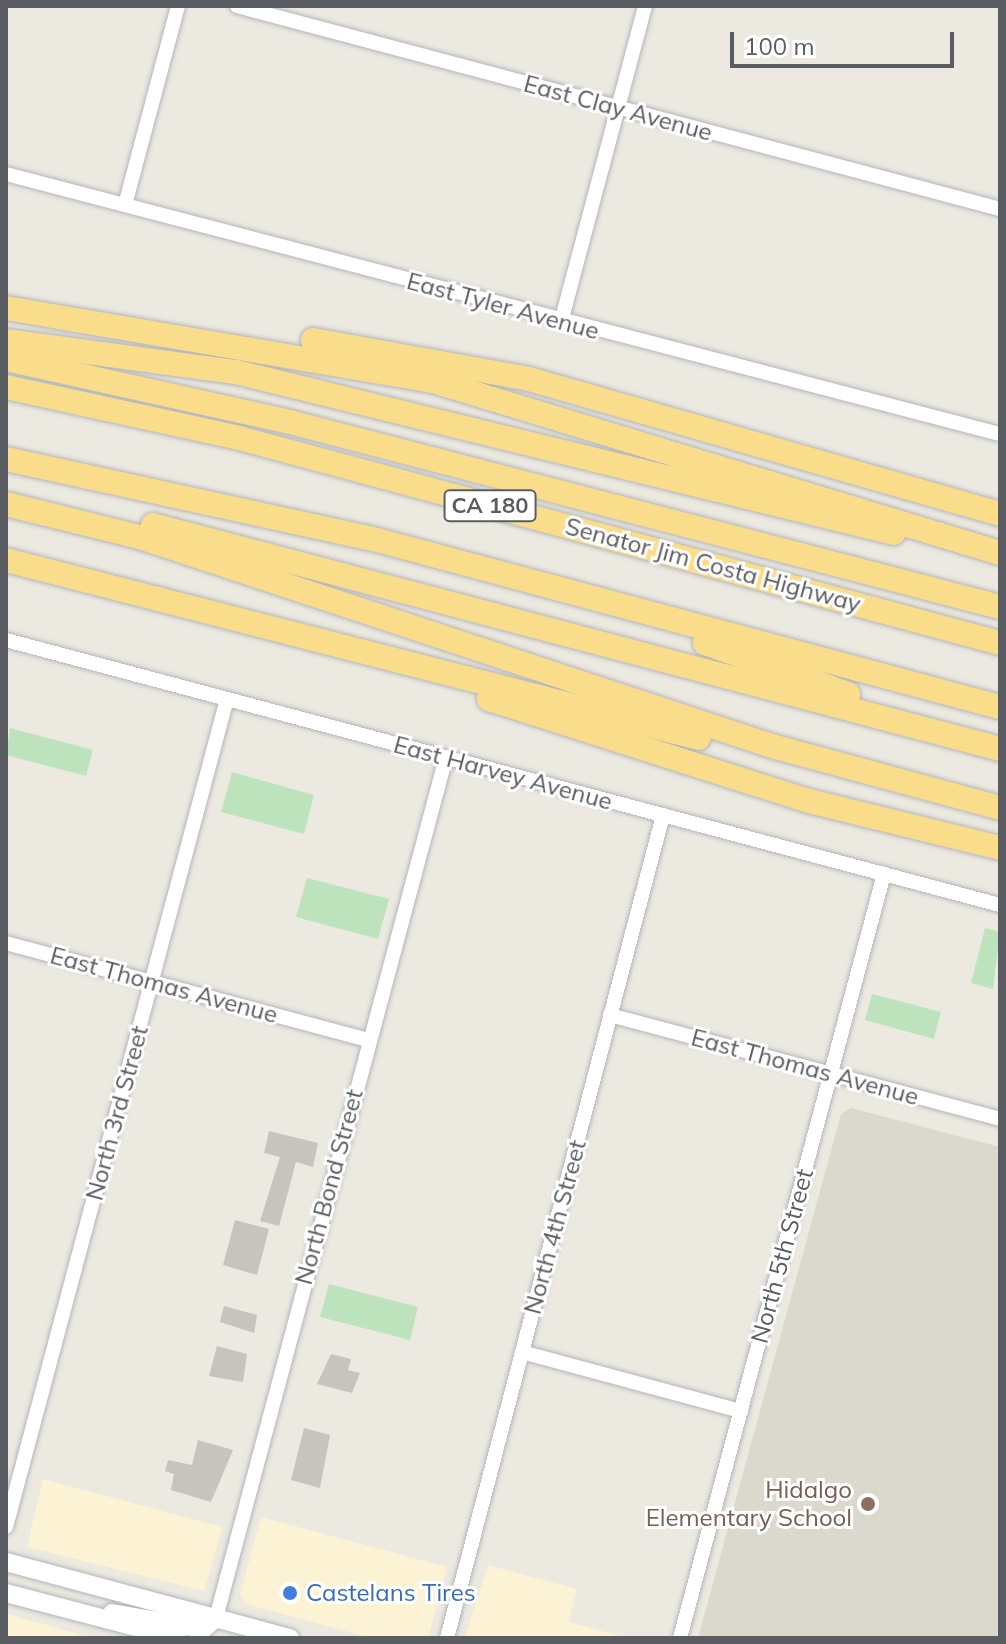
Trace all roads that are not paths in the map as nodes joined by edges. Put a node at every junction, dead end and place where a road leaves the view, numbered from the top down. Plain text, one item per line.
1 (178, 6) edge
2 (237, 6) edge
3 (645, 6) edge
4 (618, 107) junction
5 (6, 174) edge
6 (125, 205) junction
7 (1000, 209) edge
8 (6, 302) edge
9 (6, 308) edge
10 (561, 322) junction
11 (6, 341) edge
12 (6, 359) edge
13 (6, 387) edge
14 (1000, 434) edge
15 (6, 459) edge
16 (6, 492) edge
17 (6, 504) edge
18 (1000, 514) edge
19 (1000, 555) edge
20 (6, 560) edge
21 (534, 582) junction
22 (1000, 607) edge
23 (274, 630) junction
24 (8, 641) edge
25 (1000, 642) edge
26 (6, 659) edge
27 (227, 699) junction
28 (1000, 707) edge
29 (1000, 748) edge
30 (446, 757) junction
31 (1000, 810) edge
32 (663, 815) junction
33 (1000, 848) edge
34 (884, 874) junction
35 (1000, 905) edge
36 (6, 943) edge
37 (152, 982) junction
38 (610, 1015) junction
39 (369, 1040) junction
40 (830, 1074) junction
41 (1000, 1119) edge
42 (522, 1352) junction
43 (741, 1411) junction
44 (6, 1527) edge
45 (6, 1562) edge
46 (6, 1593) edge
47 (74, 1610) junction
48 (216, 1618) junction
49 (177, 1638) edge
50 (290, 1638) edge
51 (447, 1638) edge
52 (680, 1638) edge

1 - 6 street
2 - 4 street, East Clay Avenue
3 - 4 street
4 - 7 street, East Clay Avenue
4 - 10 street
5 - 6 street, East Tyler Avenue
6 - 10 street, East Tyler Avenue
8 - 18 highway
9 - 19 highway
10 - 14 street, East Tyler Avenue
11 - 19 highway
12 - 22 highway
13 - 25 highway, Senator Jim Costa Highway / CA 180
15 - 21 highway, CA 180
16 - 29 highway
17 - 31 highway
20 - 23 highway
21 - 28 highway, CA 180
21 - 29 highway
23 - 31 highway
23 - 33 highway
24 - 26 street
24 - 27 street, East Harvey Avenue
27 - 30 street, East Harvey Avenue
27 - 37 street, North 3rd Street
30 - 32 street, East Harvey Avenue
30 - 39 street, North Bond Street
32 - 34 street, East Harvey Avenue
32 - 38 street, North 4th Street
34 - 35 street, East Harvey Avenue
34 - 40 street, North 5th Street
36 - 37 street, East Thomas Avenue
37 - 39 street, East Thomas Avenue
37 - 44 street, North 3rd Street
38 - 40 street, East Thomas Avenue
38 - 42 street, North 4th Street
39 - 48 street, North Bond Street
40 - 41 street, East Thomas Avenue
40 - 43 street, North 5th Street
42 - 43 street
42 - 51 street, North 4th Street
43 - 52 street, North 5th Street
45 - 48 main road
46 - 47 main road
47 - 48 main road
47 - 49 main road
48 - 50 main road

